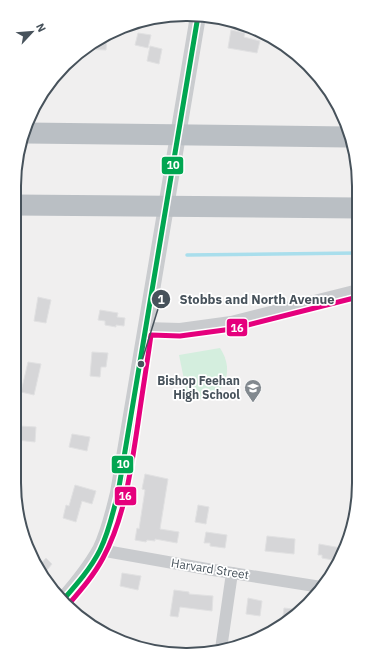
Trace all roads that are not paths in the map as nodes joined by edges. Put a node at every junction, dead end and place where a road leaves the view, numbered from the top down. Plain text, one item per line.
1 (197, 21) edge
2 (30, 133) edge
3 (344, 137) edge
4 (21, 205) edge
5 (352, 208) edge
6 (352, 292) edge
7 (146, 328) junction
8 (100, 550) junction
9 (232, 573) junction
10 (316, 586) edge
11 (66, 597) edge
12 (222, 644) edge

1 - 7 main road
2 - 3 highway
4 - 5 highway
6 - 7 street
7 - 8 main road
8 - 9 street, Harvard Street
8 - 11 main road
9 - 10 street, Harvard Street
9 - 12 street

